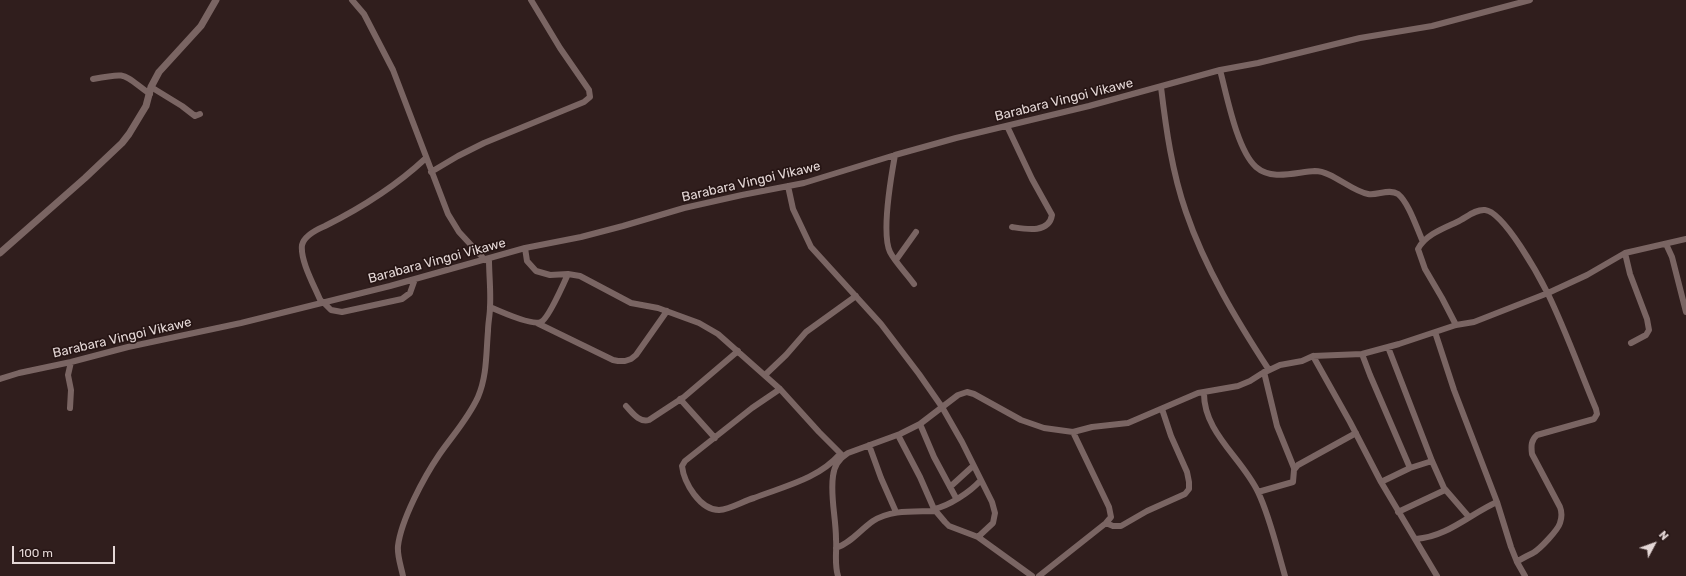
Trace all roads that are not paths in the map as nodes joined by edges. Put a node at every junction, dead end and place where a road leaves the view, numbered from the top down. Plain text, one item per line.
1 (216, 0) edge
2 (352, 0) edge
3 (531, 0) edge
4 (1530, 0) edge
5 (1220, 70) junction
6 (93, 79) dead end
7 (1161, 87) junction
8 (150, 91) junction
9 (200, 114) dead end
10 (1007, 126) junction
11 (895, 155) junction
12 (426, 158) junction
13 (431, 172) junction
14 (788, 186) junction
15 (1012, 227) dead end
16 (916, 232) dead end
17 (1686, 239) edge
18 (1423, 242) junction
19 (1666, 244) junction
20 (526, 248) junction
21 (0, 253) edge
22 (1625, 253) junction
23 (487, 259) junction
24 (896, 260) junction
25 (568, 274) junction
26 (415, 279) junction
27 (914, 284) dead end
28 (1548, 293) junction
29 (856, 296) junction
30 (322, 302) junction
31 (490, 307) junction
32 (667, 311) junction
33 (1686, 312) edge
34 (537, 324) junction
35 (1456, 325) junction
36 (1435, 332) junction
37 (1632, 342) dead end
38 (1388, 347) junction
39 (738, 351) junction
40 (1362, 354) junction
41 (1313, 356) junction
42 (70, 362) junction
43 (1266, 371) junction
44 (765, 375) junction
45 (0, 379) edge
46 (780, 389) junction
47 (1204, 392) junction
48 (680, 400) junction
49 (626, 406) dead end
50 (942, 407) junction
51 (70, 408) dead end
52 (1162, 409) junction
53 (920, 424) junction
54 (1073, 432) junction
55 (1356, 433) junction
56 (898, 435) junction
57 (715, 438) junction
58 (869, 445) junction
59 (842, 455) junction
60 (1432, 462) junction
61 (973, 466) junction
62 (1294, 468) junction
63 (1410, 468) junction
64 (980, 481) junction
65 (1381, 482) junction
66 (950, 487) junction
67 (1445, 490) junction
68 (1258, 492) junction
69 (956, 498) junction
70 (1497, 502) junction
71 (935, 510) junction
72 (896, 512) junction
73 (1398, 512) junction
74 (1469, 517) junction
75 (1106, 523) junction
76 (978, 538) junction
77 (1416, 540) junction
78 (836, 548) junction
79 (1517, 562) junction
80 (403, 576) edge
81 (838, 576) edge
82 (1032, 576) edge
83 (1040, 576) edge
84 (1285, 576) edge
85 (1437, 576) edge
86 (1525, 576) edge

1 - 8 street
2 - 12 street
3 - 13 street
4 - 5 street, Barabara Vingoi Vikawe
5 - 7 street, Barabara Vingoi Vikawe
5 - 18 street
6 - 8 street
7 - 10 street, Barabara Vingoi Vikawe
7 - 43 street
8 - 9 street
8 - 21 street
10 - 11 street, Barabara Vingoi Vikawe
10 - 15 street
11 - 14 street, Barabara Vingoi Vikawe
11 - 24 street
12 - 13 street
12 - 30 street
13 - 23 street
14 - 20 street, Barabara Vingoi Vikawe
14 - 29 street
16 - 24 street
17 - 19 street
18 - 28 street
18 - 35 street
19 - 22 street
19 - 33 street
20 - 23 street, Barabara Vingoi Vikawe
20 - 25 street
22 - 28 street
22 - 37 street
23 - 26 street, Barabara Vingoi Vikawe
23 - 31 street
24 - 27 street
25 - 32 street
25 - 34 street
26 - 30 street, Barabara Vingoi Vikawe
26 - 30 street
28 - 35 street
28 - 79 street
29 - 44 street
29 - 50 street
30 - 42 street, Barabara Vingoi Vikawe
31 - 34 street
31 - 80 street
32 - 34 street
32 - 39 street
35 - 36 street
36 - 38 street
36 - 70 street
38 - 40 street
38 - 60 street
39 - 44 street
39 - 48 street
40 - 41 street
40 - 63 street
41 - 43 street
41 - 55 street
42 - 45 street, Barabara Vingoi Vikawe
42 - 51 street
43 - 47 street
43 - 62 street
44 - 46 street
46 - 57 street
46 - 59 street
47 - 52 street
47 - 68 street
48 - 49 street
48 - 57 street
50 - 53 street
50 - 54 street
50 - 61 street
52 - 54 street
52 - 75 street
53 - 56 street
53 - 66 street
54 - 75 street
55 - 62 street
55 - 65 street
56 - 58 street
56 - 71 street
57 - 59 street
58 - 59 street
58 - 72 street
59 - 78 street
60 - 63 street
60 - 67 street
61 - 64 street
61 - 66 street
62 - 68 street
63 - 65 street
64 - 69 street
64 - 76 street
65 - 73 street
66 - 69 street
67 - 73 street
67 - 74 street
68 - 84 street
69 - 71 street
70 - 74 street
70 - 79 street
71 - 72 street
71 - 76 street
72 - 78 street
73 - 77 street
74 - 77 street
75 - 83 street
76 - 82 street
77 - 85 street
78 - 81 street
79 - 86 street

